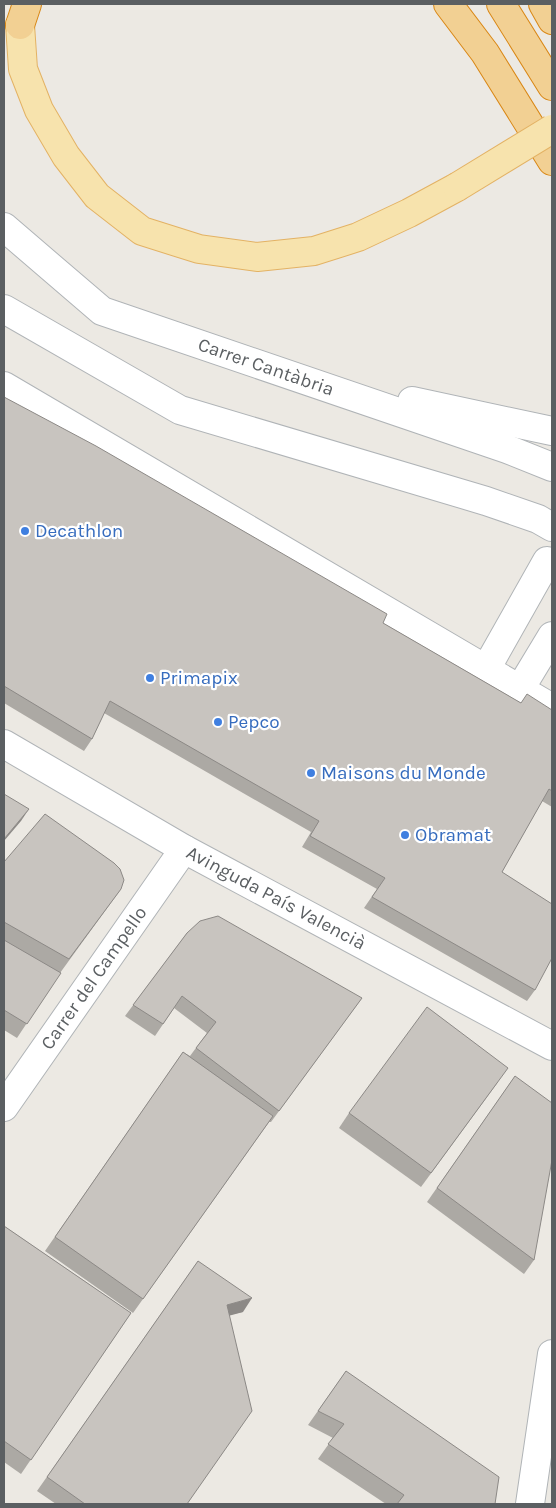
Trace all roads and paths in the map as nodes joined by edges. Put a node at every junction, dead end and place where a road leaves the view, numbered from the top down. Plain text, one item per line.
1 (448, 4) edge
2 (501, 4) edge
3 (543, 4) edge
4 (22, 11) edge
5 (552, 20) edge
6 (552, 86) edge
7 (552, 129) edge
8 (552, 161) edge
9 (4, 227) edge
10 (4, 309) edge
11 (296, 377) junction
12 (4, 386) edge
13 (552, 431) edge
14 (552, 467) edge
15 (552, 527) edge
16 (547, 561) dead end
17 (550, 645) edge
18 (486, 669) junction
19 (520, 689) junction
20 (552, 708) edge
21 (4, 744) edge
22 (184, 849) junction
23 (552, 1046) edge
24 (4, 1107) edge
25 (552, 1354) edge
26 (530, 1504) edge

1 - 8 highway
2 - 6 highway
3 - 5 highway
4 - 7 main road, bridge
9 - 11 street, Carrer Cantàbria
10 - 15 street
11 - 13 street
11 - 14 street, Carrer Cantàbria
12 - 18 street
16 - 18 street
17 - 19 street
18 - 19 street
19 - 20 street
21 - 22 street, Avinguda País Valencià
22 - 23 street, Avinguda País Valencià
22 - 24 street, Carrer del Campello
25 - 26 street

